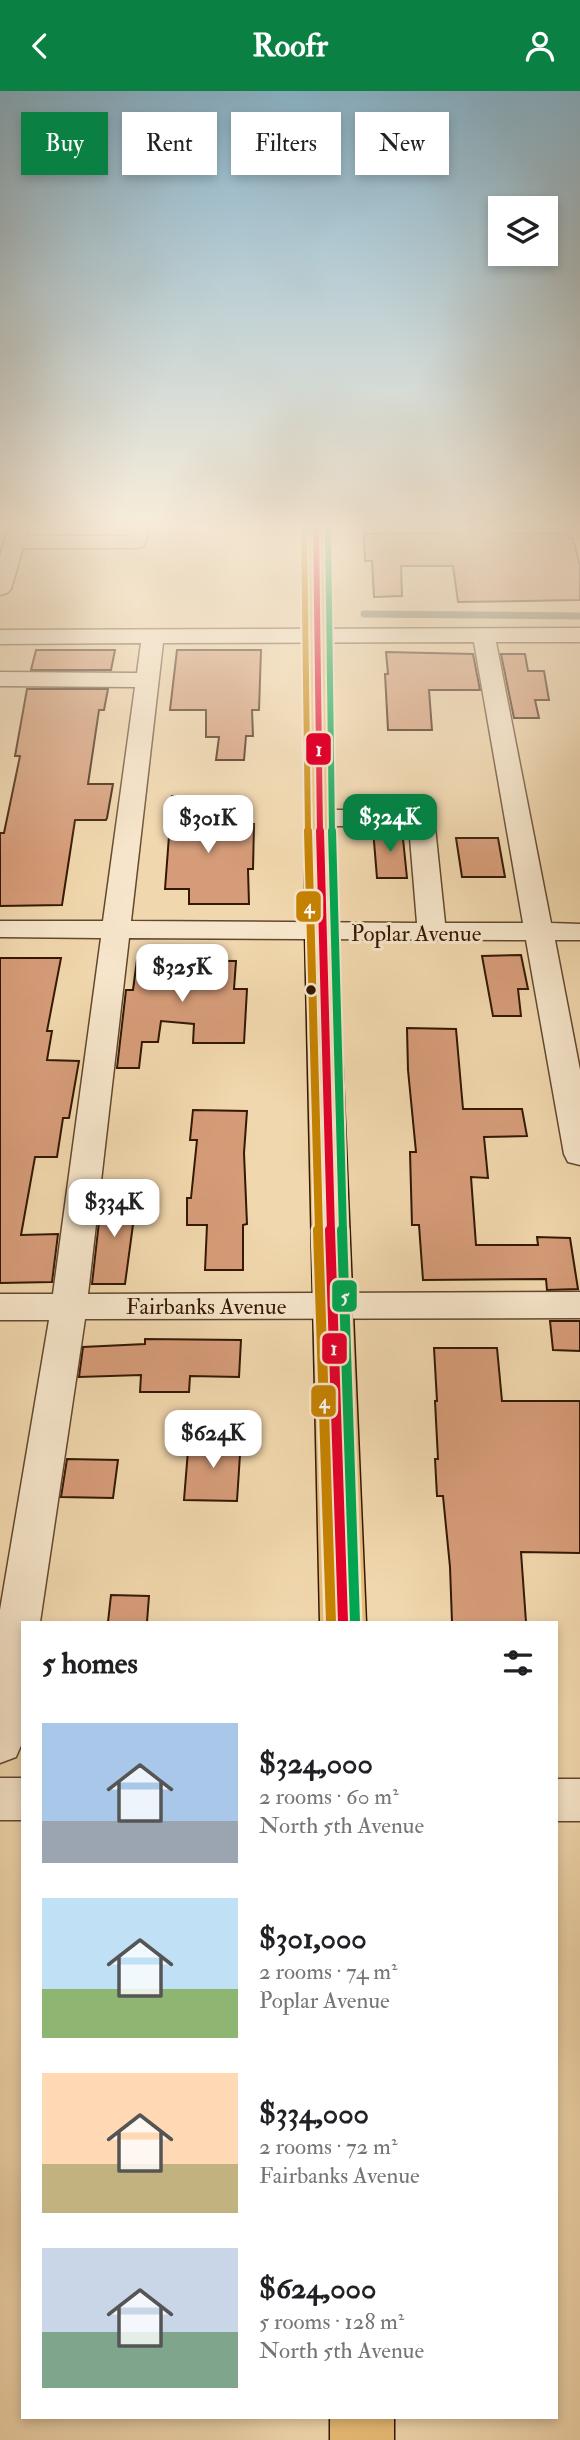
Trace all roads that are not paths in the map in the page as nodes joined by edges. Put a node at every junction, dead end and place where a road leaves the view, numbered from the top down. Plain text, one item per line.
1 (153, 637) edge
2 (319, 637) edge
3 (484, 638) edge
4 (0, 679) edge
5 (148, 680) junction
6 (320, 818) junction
7 (0, 929) edge
8 (118, 931) junction
9 (432, 932) junction
10 (538, 932) junction
11 (580, 932) edge
12 (321, 933) junction
13 (580, 1154) edge
14 (580, 1305) edge
15 (333, 1306) junction
16 (0, 1307) edge
17 (69, 1307) junction
18 (342, 1621) edge
19 (0, 1743) edge
20 (0, 1799) edge
21 (21, 1799) edge
22 (558, 1800) edge
23 (580, 1800) edge
24 (362, 2419) edge
25 (362, 2440) edge

1 - 5 street
2 - 6 main road
3 - 10 street
4 - 5 street
5 - 8 street
6 - 9 street
6 - 12 main road
7 - 8 street, Poplar Avenue
8 - 12 street, Poplar Avenue
8 - 17 street
9 - 10 street, Poplar Avenue
9 - 12 street, Poplar Avenue
10 - 11 street, Poplar Avenue
10 - 13 street
12 - 15 main road
14 - 15 street, Fairbanks Avenue
15 - 17 street, Fairbanks Avenue
15 - 18 main road
16 - 17 street, Fairbanks Avenue
17 - 19 street
20 - 21 street
22 - 23 street
24 - 25 main road

